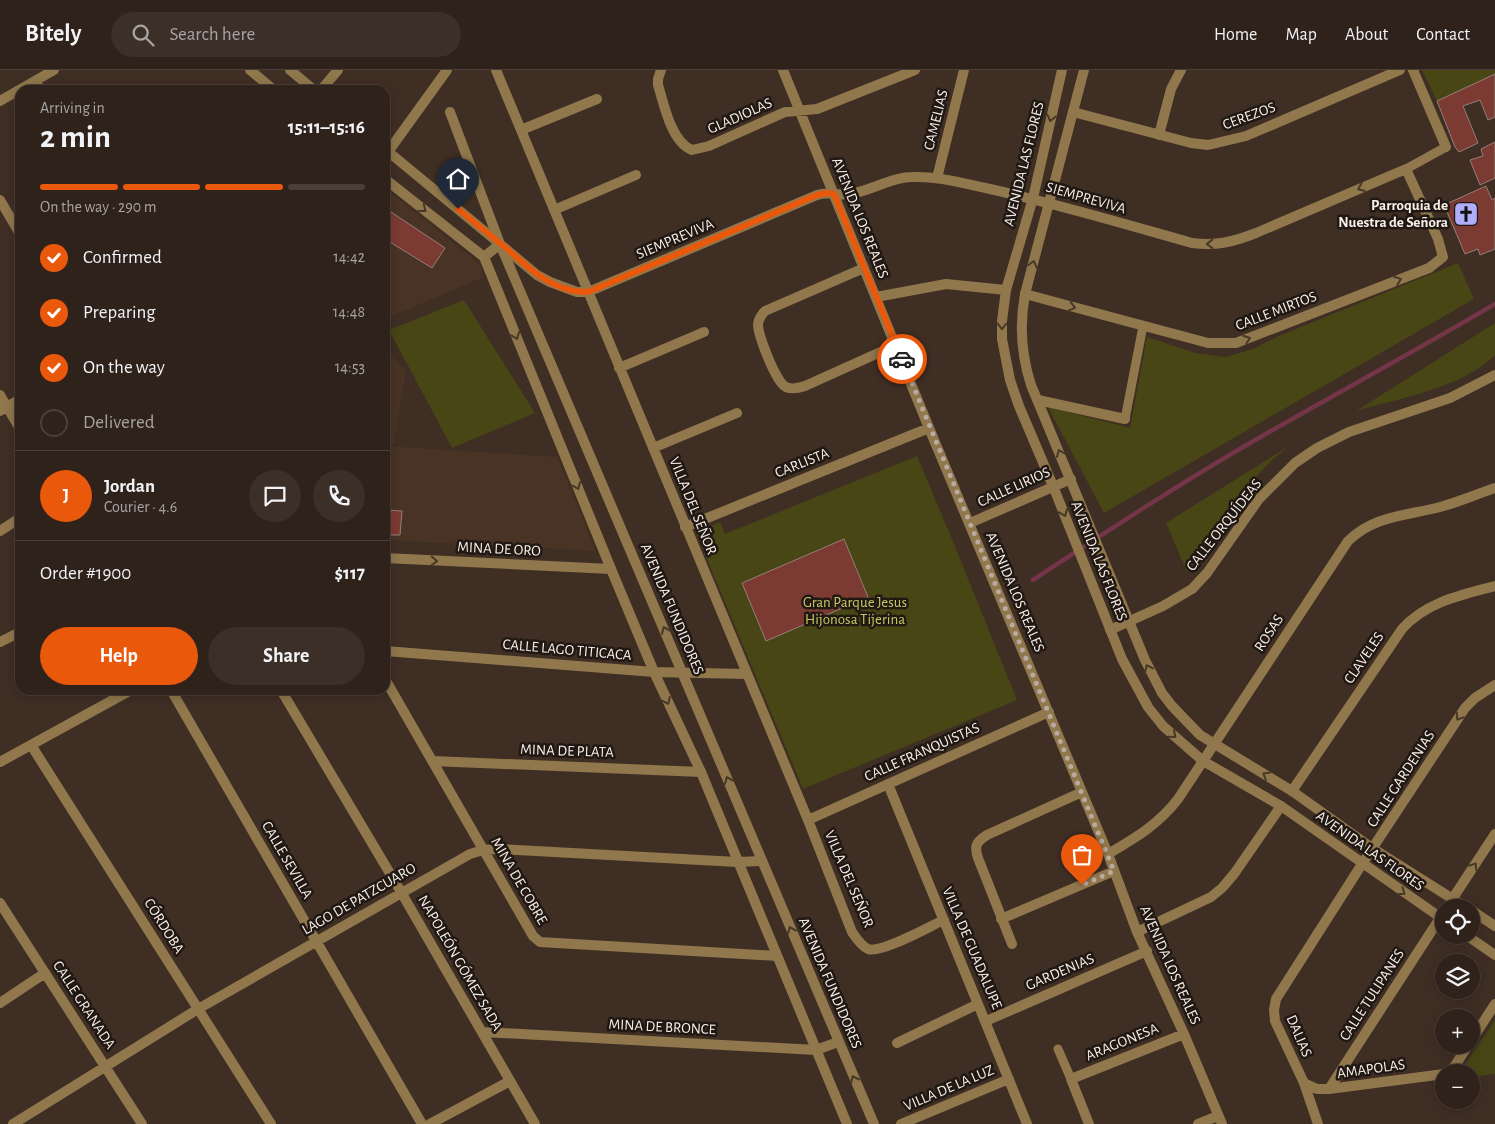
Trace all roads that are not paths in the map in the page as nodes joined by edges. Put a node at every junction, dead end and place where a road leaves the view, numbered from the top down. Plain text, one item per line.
1 (54, 70) edge
2 (250, 70) edge
3 (290, 70) edge
4 (338, 70) edge
5 (447, 70) edge
6 (496, 70) edge
7 (661, 70) edge
8 (783, 70) edge
9 (915, 70) edge
10 (964, 70) edge
11 (1062, 70) edge
12 (1084, 70) edge
13 (1181, 70) edge
14 (1400, 70) edge
15 (1413, 70) edge
16 (38, 85) edge
17 (268, 85) edge
18 (308, 85) edge
19 (325, 85) edge
20 (15, 94) edge
21 (597, 99) dead end
22 (0, 100) edge
23 (800, 110) junction
24 (450, 112) dead end
25 (1073, 112) junction
26 (520, 130) junction
27 (1159, 135) junction
28 (1446, 147) joint
29 (390, 148) edge
30 (390, 156) edge
31 (1406, 169) junction
32 (636, 175) dead end
33 (937, 178) junction
34 (390, 183) edge
35 (834, 194) junction
36 (1033, 198) junction
37 (0, 200) edge
38 (1049, 203) junction
39 (554, 210) junction
40 (15, 226) edge
41 (500, 244) junction
42 (484, 257) junction
43 (864, 268) junction
44 (1006, 290) junction
45 (588, 292) junction
46 (1025, 294) junction
47 (876, 297) junction
48 (1143, 326) junction
49 (704, 332) dead end
50 (896, 345) junction
51 (620, 368) junction
52 (1495, 375) edge
53 (0, 395) edge
54 (1038, 400) junction
55 (15, 403) edge
56 (4, 409) edge
57 (737, 413) dead end
58 (1125, 419) joint
59 (15, 423) edge
60 (929, 428) junction
61 (652, 448) junction
62 (1071, 479) junction
63 (1053, 486) junction
64 (1495, 488) edge
65 (15, 521) edge
66 (970, 523) junction
67 (685, 527) junction
68 (0, 531) edge
69 (390, 558) edge
70 (611, 569) junction
71 (1495, 586) edge
72 (1130, 621) junction
73 (1110, 630) junction
74 (15, 634) edge
75 (0, 642) edge
76 (390, 651) edge
77 (654, 672) junction
78 (683, 673) junction
79 (746, 674) junction
80 (1495, 684) edge
81 (390, 688) edge
82 (122, 695) edge
83 (174, 695) edge
84 (284, 695) edge
85 (1048, 712) junction
86 (31, 745) junction
87 (1214, 745) junction
88 (432, 761) junction
89 (1203, 761) junction
90 (0, 762) edge
91 (700, 772) junction
92 (888, 784) junction
93 (1292, 791) junction
94 (1082, 792) junction
95 (1280, 806) junction
96 (808, 820) junction
97 (1495, 834) edge
98 (1372, 848) junction
99 (483, 850) junction
100 (1108, 854) junction
101 (762, 861) junction
102 (737, 862) junction
103 (1362, 864) junction
104 (1114, 871) junction
105 (401, 892) junction
106 (1453, 898) joint
107 (0, 903) edge
108 (1435, 914) edge
109 (1480, 916) edge
110 (1001, 919) junction
111 (944, 920) junction
112 (1495, 926) edge
113 (1435, 929) edge
114 (1137, 932) junction
115 (316, 941) junction
116 (1012, 944) dead end
117 (1479, 944) edge
118 (1147, 952) junction
119 (1495, 955) edge
120 (778, 956) junction
121 (45, 973) junction
122 (1276, 999) joint
123 (0, 1003) edge
124 (978, 1004) junction
125 (1495, 1004) edge
126 (198, 1009) junction
127 (986, 1020) junction
128 (1480, 1027) edge
129 (483, 1032) junction
130 (1184, 1034) junction
131 (838, 1042) junction
132 (897, 1043) dead end
133 (1058, 1049) dead end
134 (816, 1050) junction
135 (106, 1066) junction
136 (1435, 1075) edge
137 (1009, 1079) junction
138 (1071, 1079) junction
139 (510, 1081) junction
140 (1304, 1083) junction
141 (1328, 1089) junction
142 (1220, 1120) edge
143 (13, 1124) edge
144 (142, 1124) edge
145 (271, 1124) edge
146 (422, 1124) edge
147 (430, 1124) edge
148 (535, 1124) edge
149 (847, 1124) edge
150 (874, 1124) edge
151 (901, 1124) edge
152 (1027, 1124) edge
153 (1089, 1124) edge
154 (1198, 1124) edge
155 (1318, 1124) edge

1 - 16 street
2 - 17 street
3 - 18 street
4 - 19 street
5 - 29 street
6 - 26 street, VILLA DEL SEÑOR
7 - 23 street, GLADIOLAS
8 - 23 street, AVENIDA LOS REALES
9 - 23 street, GLADIOLAS
10 - 33 street, CAMELIAS
11 -> 36 street, AVENIDA LAS FLORES
12 - 25 street, AVENIDA LAS FLORES
13 - 27 street
14 - 27 street, CEREZOS
15 - 28 street
20 - 22 street
21 - 26 street
23 - 35 street, AVENIDA LOS REALES
24 - 41 street
25 - 27 street, CEREZOS
25 - 38 street, AVENIDA LAS FLORES
26 - 39 street, VILLA DEL SEÑOR
28 - 31 street
30 - 41 street, AVENIDA FUNDIDORES
31 -> 38 street, SIEMPREVIVA
48 -> 31 street, CALLE MIRTOS
32 - 39 street
33 - 35 street, SIEMPREVIVA
33 - 36 street, SIEMPREVIVA
34 -> 42 street
35 - 43 street, AVENIDA LOS REALES
35 - 45 street, SIEMPREVIVA
36 - 38 street, SIEMPREVIVA
36 - 44 street, AVENIDA LAS FLORES
37 - 40 street
46 -> 38 street, AVENIDA LAS FLORES
39 - 45 street, VILLA DEL SEÑOR
41 - 42 street
41 - 45 street
78 -> 41 street, AVENIDA FUNDIDORES
42 -> 70 street
43 - 47 street, AVENIDA LOS REALES
43 - 50 street
44 - 47 street
44 -> 63 street, AVENIDA LAS FLORES
45 - 51 street, VILLA DEL SEÑOR
46 -> 48 street, CALLE MIRTOS
46 - 54 street, AVENIDA LAS FLORES
47 - 50 street, AVENIDA LOS REALES
48 - 58 street
49 - 51 street
50 - 60 street, AVENIDA LOS REALES
51 - 61 street, VILLA DEL SEÑOR
52 - 72 street, CALLE ORQUÍDEAS
53 - 56 street
54 - 58 street
62 -> 54 street, AVENIDA LAS FLORES
55 - 56 street
56 - 59 street
57 - 61 street
60 - 66 street, AVENIDA LOS REALES
60 - 67 street, CARLISTA
61 - 67 street, VILLA DEL SEÑOR
62 - 63 street, CALLE LIRIOS
62 - 72 street, AVENIDA LAS FLORES
63 - 66 street, CALLE LIRIOS
63 -> 73 street, AVENIDA LAS FLORES
64 - 87 street, ROSAS
65 - 68 street
66 - 85 street, AVENIDA LOS REALES
67 - 79 street, VILLA DEL SEÑOR
69 -> 70 street, MINA DE ORO
70 - 77 street
71 - 93 street, CLAVELES
72 - 73 street, CALLE ORQUÍDEAS
87 -> 72 street, AVENIDA LAS FLORES
73 -> 89 street, AVENIDA LAS FLORES
74 - 75 street
76 - 77 street, CALLE LAGO TITICACA
77 - 78 street, CALLE LAGO TITICACA
77 -> 91 street
78 - 79 street, CALLE LAGO TITICACA
101 -> 78 street, AVENIDA FUNDIDORES
79 - 96 street, VILLA DEL SEÑOR
80 -> 98 street, CALLE GARDENIAS
81 - 88 street, MINA DE COBRE
82 - 86 street
83 - 115 street, CALLE SEVILLA
84 - 105 street, NAPOLEÓN GÓMEZ SADA
85 - 92 street, CALLE FRANQUISTAS
85 - 94 street, AVENIDA LOS REALES
86 - 90 street
86 - 126 street, CÓRDOBA
87 - 89 street, ROSAS
93 -> 87 street, AVENIDA LAS FLORES
88 - 91 street, MINA DE PLATA
88 - 99 street, MINA DE COBRE
89 - 95 street, AVENIDA LAS FLORES
89 - 100 street, ROSAS
91 - 102 street
92 - 96 street, CALLE FRANQUISTAS
92 - 111 street, VILLA DE GUADALUPE
93 - 98 street, AVENIDA LAS FLORES
94 - 100 street, AVENIDA LOS REALES
94 - 110 street
95 - 103 street, AVENIDA LAS FLORES
95 - 114 street
96 - 111 street, VILLA DEL SEÑOR
106 -> 97 street
98 - 103 street, CALLE GARDENIAS
98 - 106 street, AVENIDA LAS FLORES
99 - 102 street, LAGO DE PATZCUARO
99 - 105 street, LAGO DE PATZCUARO
99 - 120 street, MINA DE COBRE
100 - 104 street, AVENIDA LOS REALES
101 - 102 street, LAGO DE PATZCUARO
131 -> 101 street, AVENIDA FUNDIDORES
102 - 120 street
103 -> 108 street, AVENIDA LAS FLORES
103 - 122 street, CALLE GARDENIAS
104 - 110 street
104 - 114 street, AVENIDA LOS REALES
105 - 115 street, LAGO DE PATZCUARO
105 - 129 street, NAPOLEÓN GÓMEZ SADA
107 - 121 street, CALLE GRANADA
109 - 112 street
110 - 116 street
111 - 124 street, VILLA DE GUADALUPE
113 - 141 street, CALLE TULIPANES
114 - 118 street, AVENIDA LOS REALES
115 - 126 street, LAGO DE PATZCUARO
115 - 146 street, CALLE SEVILLA
117 - 119 street
118 - 127 street, GARDENIAS
118 - 130 street, AVENIDA LOS REALES
120 - 134 street
121 - 123 street
121 - 135 street, CALLE GRANADA
122 - 140 street, DALIAS
124 - 127 street, VILLA DE GUADALUPE
124 - 132 street
125 - 128 street
126 - 135 street, LAGO DE PATZCUARO
126 - 145 street, CÓRDOBA
127 - 137 street, VILLA DE GUADALUPE
129 - 134 street, MINA DE BRONCE
129 - 139 street, NAPOLEÓN GÓMEZ SADA
130 - 138 street, ARAGONESA
130 - 142 street, AVENIDA LOS REALES
131 - 134 street, MINA DE BRONCE
150 -> 131 street, AVENIDA FUNDIDORES
133 - 138 street
134 - 149 street
135 - 143 street, LAGO DE PATZCUARO
135 - 144 street, CALLE GRANADA
136 - 141 street, AMAPOLAS
137 - 151 street, VILLA DE LA LUZ
137 - 152 street, VILLA DE GUADALUPE
138 - 153 street
139 - 147 street
139 - 148 street, NAPOLEÓN GÓMEZ SADA
140 - 141 street, AMAPOLAS
140 - 155 street, DALIAS
142 - 154 street

